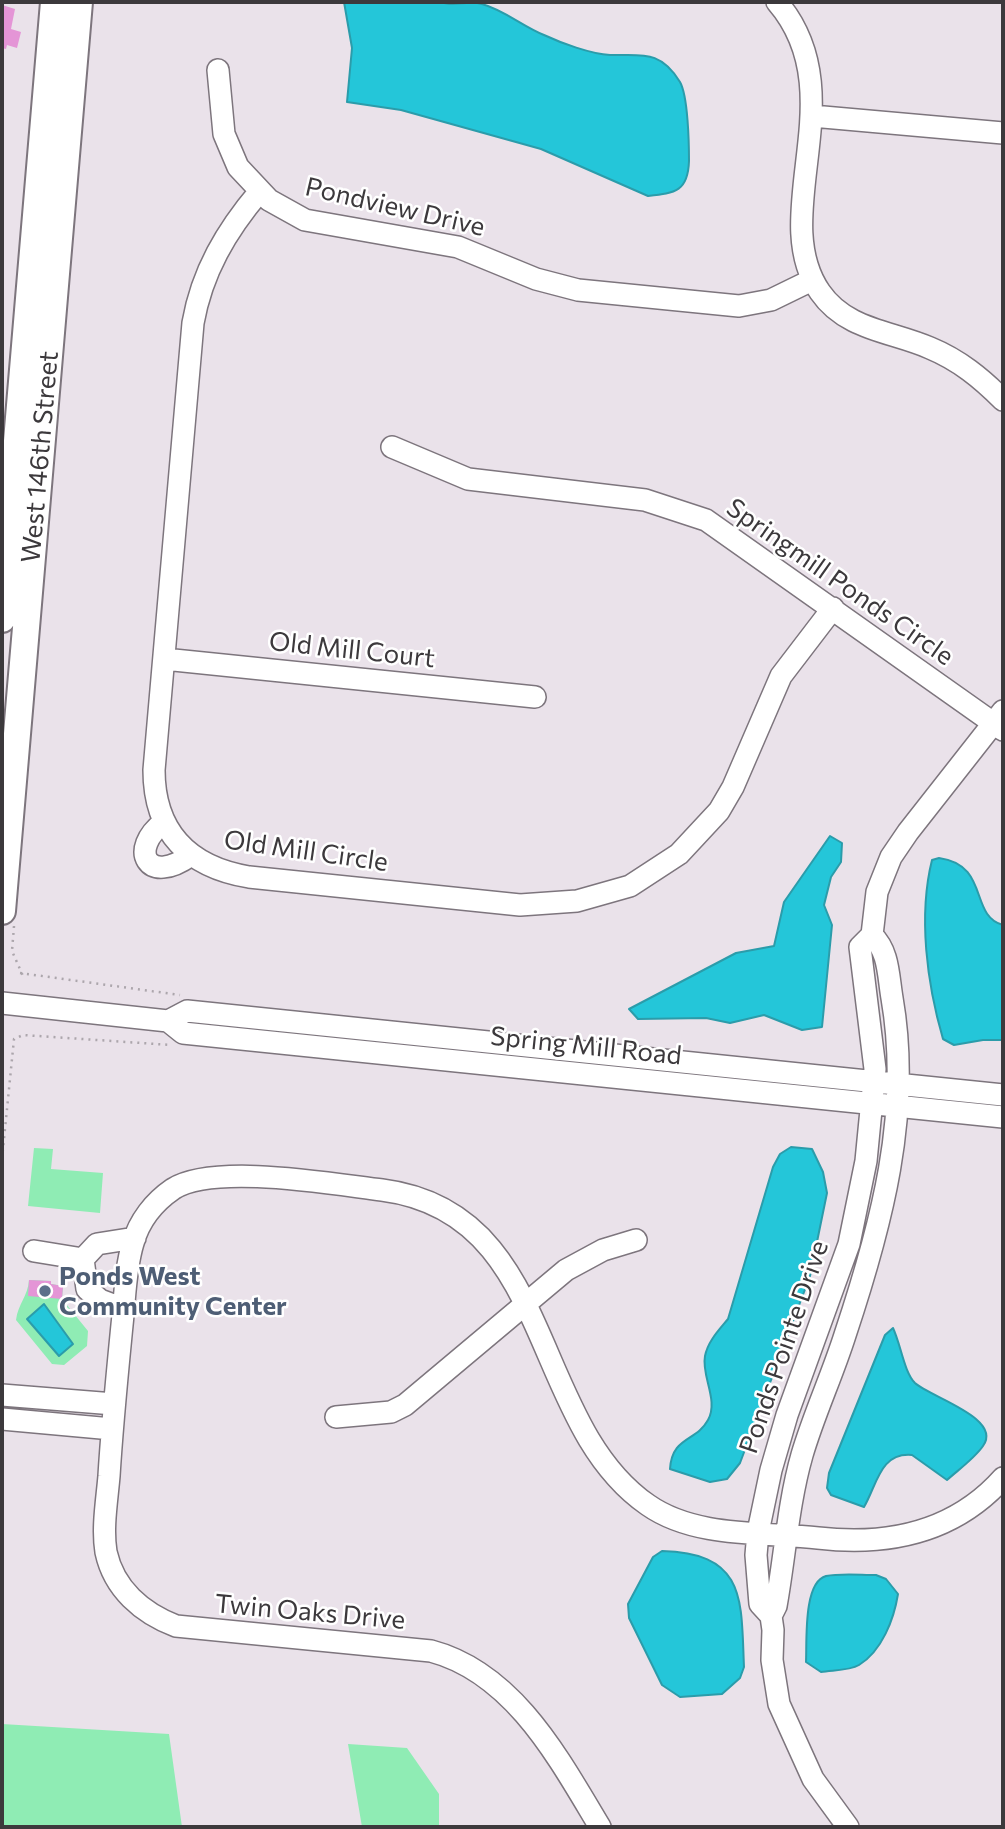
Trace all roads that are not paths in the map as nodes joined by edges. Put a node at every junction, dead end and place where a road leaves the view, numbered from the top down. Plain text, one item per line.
1 (54, 2) edge
2 (79, 2) edge
3 (782, 3) edge
4 (218, 70) dead end
5 (812, 116) junction
6 (1003, 133) edge
7 (260, 191) junction
8 (812, 280) junction
9 (1003, 400) edge
10 (392, 447) dead end
11 (14, 540) edge
12 (833, 608) junction
13 (2, 619) edge
14 (164, 659) junction
15 (535, 697) dead end
16 (1000, 722) edge
17 (164, 822) junction
18 (191, 855) junction
19 (2, 911) edge
20 (872, 935) junction
21 (2, 1003) edge
22 (874, 1092) junction
23 (898, 1095) junction
24 (1003, 1095) edge
25 (1003, 1117) edge
26 (135, 1238) junction
27 (636, 1240) dead end
28 (34, 1251) dead end
29 (83, 1259) junction
30 (525, 1303) junction
31 (124, 1309) junction
32 (2, 1395) edge
33 (113, 1416) junction
34 (336, 1417) dead end
35 (2, 1419) edge
36 (1003, 1478) edge
37 (758, 1532) junction
38 (787, 1535) junction
39 (771, 1616) junction
40 (600, 1827) edge
41 (848, 1827) edge

1 - 11 main road, West 146th Street
2 - 11 main road, West 146th Street
3 - 5 street
4 - 7 street, Pondview Drive
5 - 6 street
5 - 8 street
7 - 8 street, Pondview Drive
7 - 14 street, Old Mill Circle
8 - 9 street
10 - 12 street, Springmill Ponds Circle
11 - 13 main road, West 146th Street
11 - 19 main road, West 146th Street
12 - 16 street, Springmill Ponds Circle
12 - 18 street, Old Mill Circle
14 - 15 street, Old Mill Court
14 - 17 street, Old Mill Circle
16 - 20 street
17 - 18 street, Old Mill Circle
17 - 18 street
20 - 22 street, Ponds Pointe Drive
20 - 23 street, Ponds Pointe Drive
21 - 22 street, Spring Mill Road
22 - 23 street, Spring Mill Road
22 - 37 street, Ponds Pointe Drive
23 - 24 street, Spring Mill Road
23 - 25 street, Spring Mill Road
23 - 38 street, Ponds Pointe Drive
26 - 29 street
26 - 30 street, Twin Oaks Drive
26 - 31 street, Twin Oaks Drive
27 - 30 street
28 - 29 street
29 - 31 street
30 - 34 street
30 - 37 street, Twin Oaks Drive
31 - 33 street, Twin Oaks Drive
32 - 33 street
33 - 35 street
33 - 40 street, Twin Oaks Drive
36 - 38 street, Twin Oaks Drive
37 - 38 street, Twin Oaks Drive
37 - 39 street, Ponds Pointe Drive
38 - 39 street, Ponds Pointe Drive
39 - 41 street, Ponds Pointe Drive

